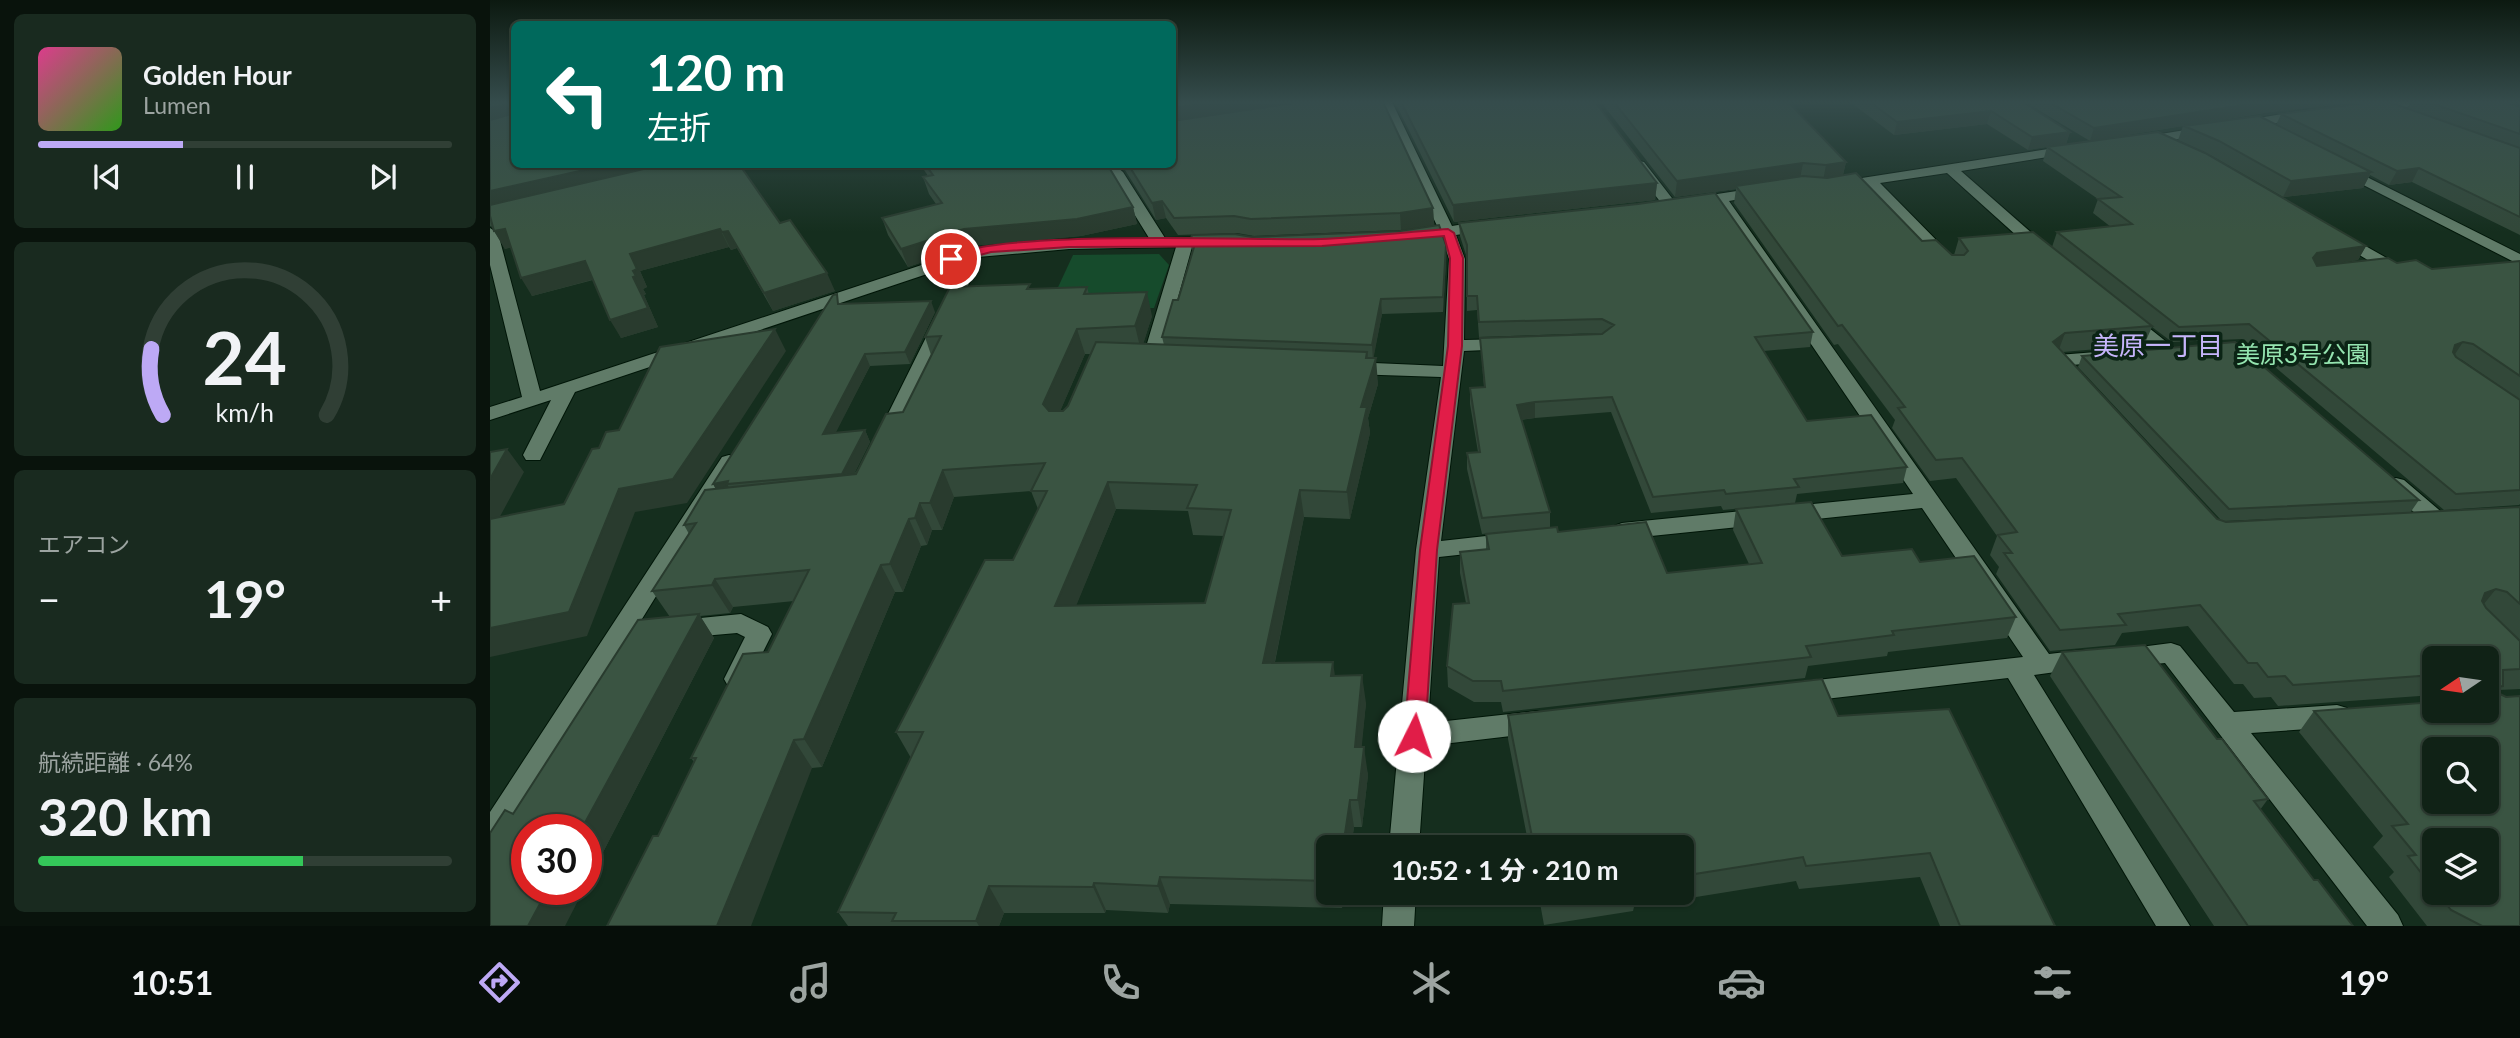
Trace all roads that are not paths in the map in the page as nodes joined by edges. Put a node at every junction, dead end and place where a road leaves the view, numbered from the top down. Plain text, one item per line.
1 (1405, 145) edge
2 (2081, 145) edge
3 (2172, 145) edge
4 (2181, 149) edge
5 (1628, 150) edge
6 (2327, 161) edge
7 (1109, 168) edge
8 (1951, 169) junction
9 (1870, 181) junction
10 (1823, 188) edge
11 (1777, 189) edge
12 (1720, 199) junction
13 (1670, 205) junction
14 (1648, 208) edge
15 (1503, 224) edge
16 (2320, 225) edge
17 (490, 233) edge
18 (1448, 233) junction
19 (1401, 238) edge
20 (1186, 242) junction
21 (1237, 242) edge
22 (1160, 243) junction
23 (951, 259) junction
24 (2520, 260) edge
25 (2058, 264) edge
26 (1954, 267) edge
27 (2351, 269) edge
28 (828, 303) junction
29 (2113, 307) edge
30 (808, 335) edge
31 (1521, 344) edge
32 (1455, 346) junction
33 (2194, 349) edge
34 (2167, 351) junction
35 (1128, 360) edge
36 (1150, 360) junction
37 (1178, 361) edge
38 (1328, 367) edge
39 (1451, 372) junction
40 (566, 390) junction
41 (2086, 391) edge
42 (533, 400) junction
43 (490, 414) edge
44 (743, 440) edge
45 (533, 455) dead end
46 (876, 458) edge
47 (2376, 468) edge
48 (1928, 500) junction
49 (726, 507) edge
50 (699, 509) junction
51 (2463, 519) edge
52 (2437, 520) junction
53 (2409, 522) edge
54 (1594, 534) edge
55 (1539, 539) edge
56 (1428, 550) junction
57 (619, 636) junction
58 (2028, 665) junction
59 (1769, 695) edge
60 (723, 707) edge
61 (2365, 713) edge
62 (1564, 719) edge
63 (2227, 724) junction
64 (1414, 736) junction
65 (1406, 835) edge
66 (490, 838) edge
67 (1400, 905) edge
68 (1398, 926) edge
69 (2174, 926) edge
70 (2387, 926) edge

1 - 18 street
2 - 8 street
3 - 4 street
5 - 13 street
6 - 24 street
7 - 22 street
8 - 9 street
8 - 25 street
9 - 10 street
9 - 26 street
11 - 12 street
12 - 13 street
12 - 48 street
13 - 14 street
15 - 18 street
16 - 27 street
17 - 42 street
18 - 19 street
18 - 32 street
20 - 21 street
20 - 22 street
20 - 36 street
22 - 23 street
23 - 28 street
23 - 46 street
28 - 30 street
28 - 40 street
29 - 34 street
31 - 32 street
32 - 39 street
33 - 34 street
34 - 41 street
35 - 36 street
36 - 37 street
38 - 39 street
39 - 56 street
40 - 42 street
40 - 45 street
42 - 43 street
44 - 50 street
47 - 52 street
48 - 54 street
48 - 58 street
49 - 50 street
50 - 57 street
51 - 52 street
52 - 53 street
55 - 56 street
56 - 64 street
57 - 60 street
57 - 66 street
58 - 59 street
58 - 63 street
58 - 69 street
61 - 63 street
62 - 64 street
63 - 70 street
64 - 65 street
67 - 68 street

